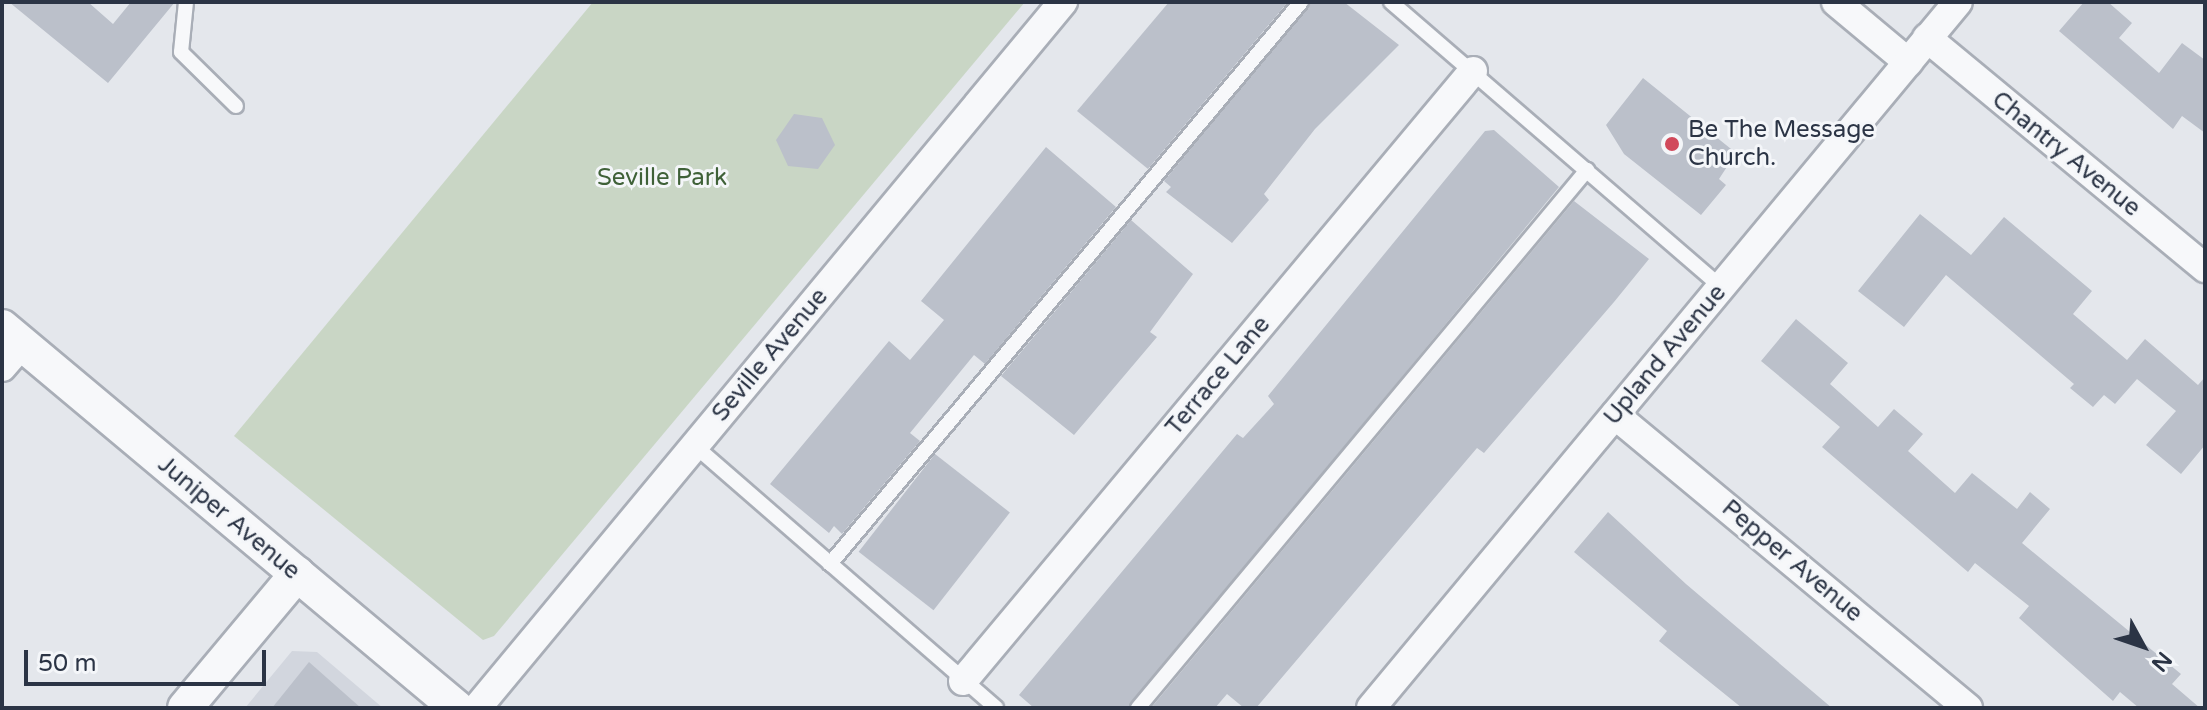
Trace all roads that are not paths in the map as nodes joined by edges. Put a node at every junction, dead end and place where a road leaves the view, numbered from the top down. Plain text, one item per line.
1 (186, 2) edge
2 (1063, 2) edge
3 (1301, 2) edge
4 (1391, 2) edge
5 (1836, 2) edge
6 (1958, 2) edge
7 (1927, 38) junction
8 (1908, 62) junction
9 (1473, 71) junction
10 (236, 106) dead end
11 (1587, 170) junction
12 (2205, 268) edge
13 (1721, 287) junction
14 (9, 346) edge
15 (1615, 415) junction
16 (695, 446) junction
17 (830, 564) junction
18 (297, 574) junction
19 (963, 681) junction
20 (185, 708) edge
21 (457, 708) edge
22 (477, 708) edge
23 (996, 708) edge
24 (1138, 708) edge
25 (1371, 708) edge
26 (1968, 708) edge

1 - 10 lane
2 - 16 street, Seville Avenue
3 - 17 lane
4 - 9 lane
5 - 8 street
6 - 7 street, Upland Avenue
7 - 8 street, Upland Avenue
7 - 12 street, Chantry Avenue
8 - 13 street, Upland Avenue
9 - 11 lane
9 - 19 street, Terrace Lane
11 - 13 lane
11 - 24 lane
13 - 15 street, Upland Avenue
14 - 18 street, Juniper Avenue
15 - 25 street, Upland Avenue
15 - 26 street, Pepper Avenue
16 - 17 lane
16 - 22 street, Seville Avenue
17 - 19 lane
18 - 20 street
18 - 21 street, Juniper Avenue
19 - 23 lane

